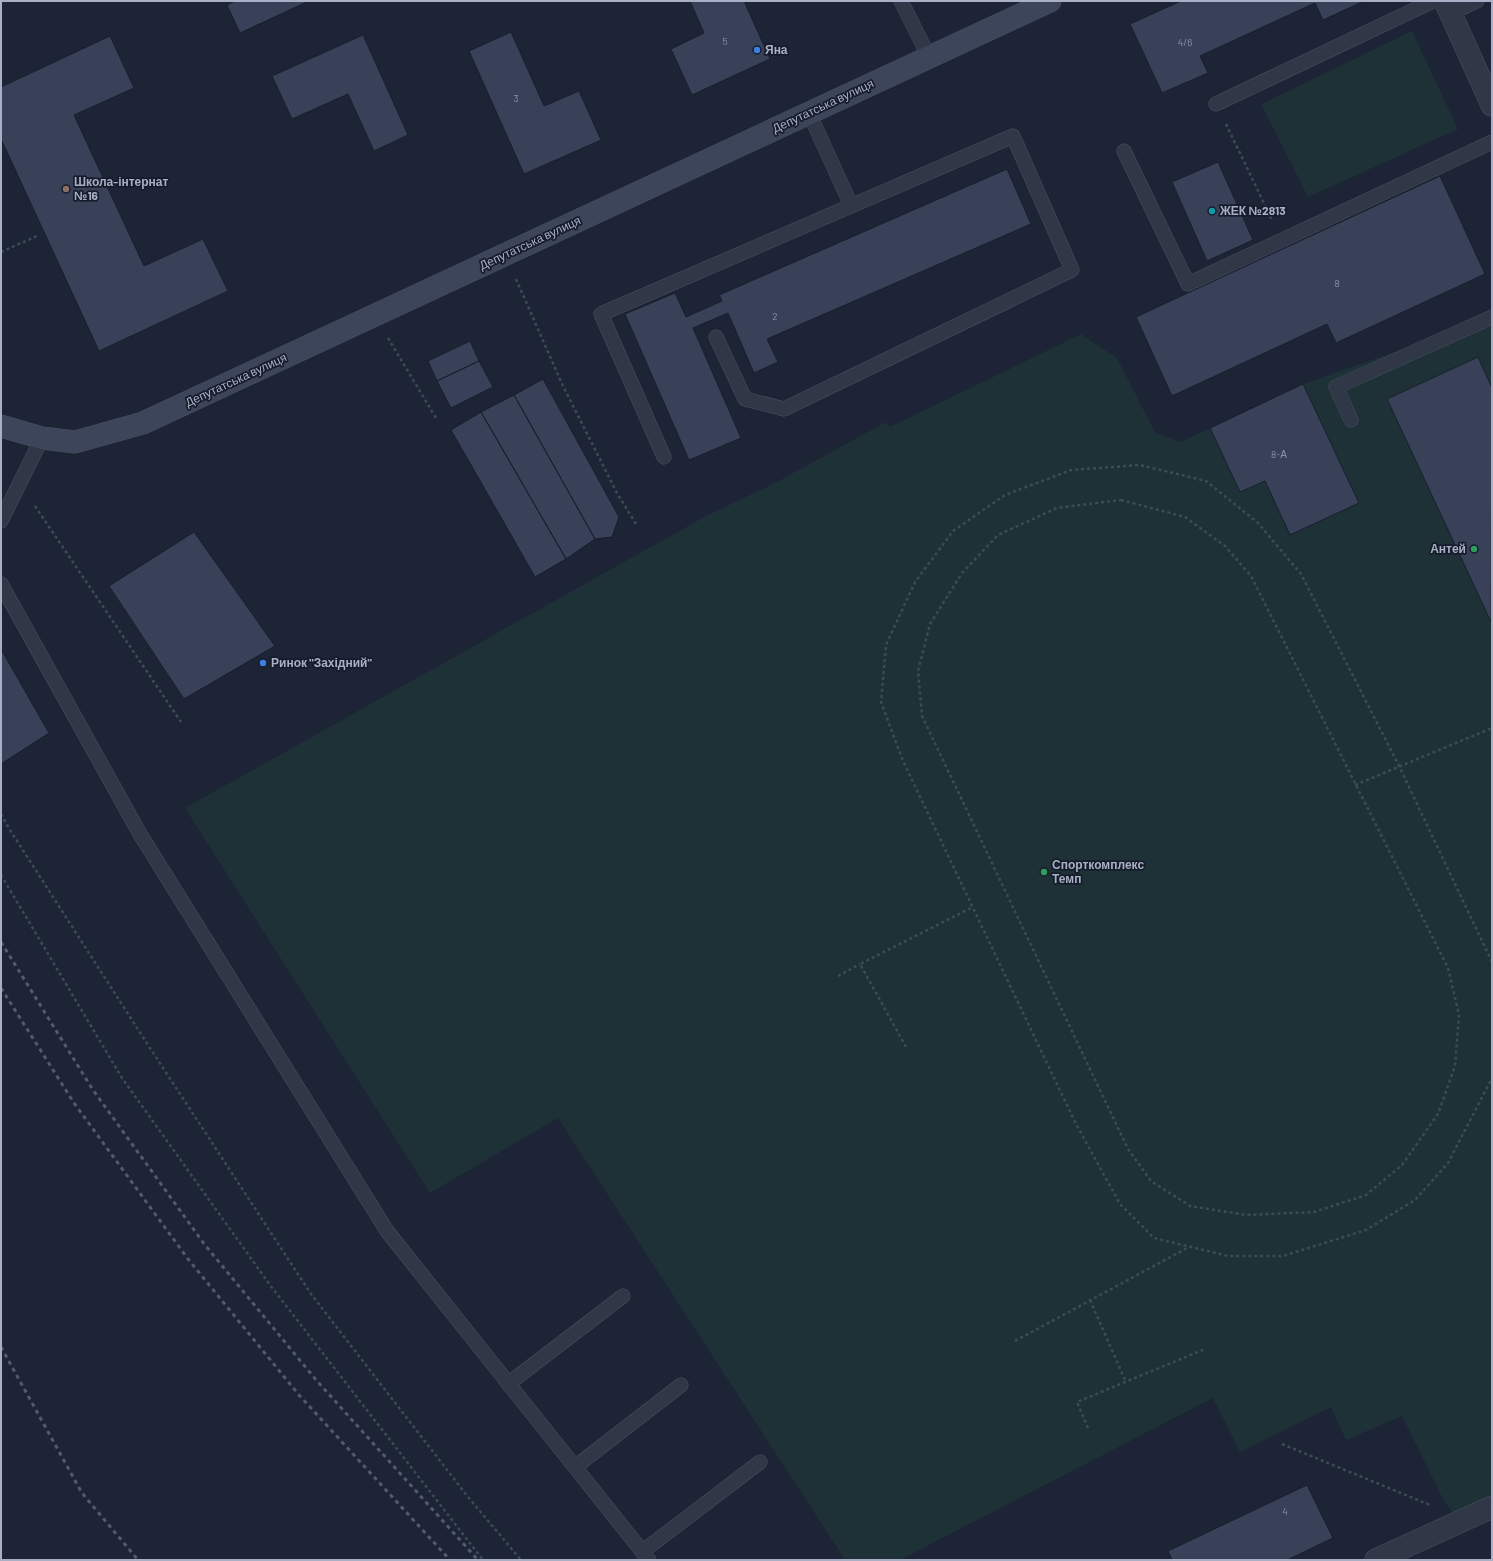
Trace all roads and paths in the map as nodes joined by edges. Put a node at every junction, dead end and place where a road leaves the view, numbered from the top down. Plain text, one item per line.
1 (901, 1) edge
2 (1050, 1) edge
3 (1433, 1) edge
4 (1477, 1) edge
5 (1448, 7) edge
6 (929, 57) junction
7 (1216, 104) joint
8 (1492, 105) edge
9 (809, 113) junction
10 (1492, 142) edge
11 (1124, 151) dead end
12 (851, 205) junction
13 (37, 236) dead end
14 (1282, 240) junction
15 (1, 252) edge
16 (515, 278) dead end
17 (1492, 317) edge
18 (386, 335) dead end
19 (716, 337) dead end
20 (436, 418) dead end
21 (1351, 420) dead end
22 (1, 426) edge
23 (42, 438) junction
24 (664, 457) dead end
25 (33, 504) dead end
26 (1, 521) edge
27 (636, 524) dead end
28 (1, 584) edge
29 (180, 722) dead end
30 (1492, 728) edge
31 (1400, 766) junction
32 (1355, 785) junction
33 (1, 814) edge
34 (1, 875) edge
35 (973, 907) junction
36 (1492, 962) edge
37 (860, 964) junction
38 (838, 976) dead end
39 (906, 1047) dead end
40 (1492, 1078) edge
41 (1190, 1247) junction
42 (623, 1296) dead end
43 (1090, 1300) junction
44 (1015, 1341) dead end
45 (1205, 1349) dead end
46 (1126, 1382) junction
47 (508, 1384) junction
48 (681, 1385) dead end
49 (1088, 1428) dead end
50 (1282, 1444) dead end
51 (760, 1462) dead end
52 (575, 1467) junction
53 (1434, 1507) dead end
54 (1492, 1507) edge
55 (1406, 1554) edge
56 (645, 1556) edge
57 (483, 1560) edge
58 (521, 1560) edge
59 (1376, 1560) edge

1 - 6 lane
2 - 6 main road, Депутатська вулиця
3 - 7 lane
4 - 5 lane
5 - 8 street
6 - 9 main road, Депутатська вулиця
7 - 14 path
9 - 12 lane
9 - 23 main road, Депутатська вулиця
10 - 14 lane
11 - 14 lane
12 - 19 lane
12 - 24 lane
13 - 15 path
16 - 27 path
17 - 21 lane
18 - 20 path
22 - 23 main road, Депутатська вулиця
23 - 26 lane
25 - 29 path
28 - 47 lane
30 - 31 path
31 - 32 path
31 - 35 path
31 - 36 path
32 - 32 path
33 - 58 path
34 - 57 path
35 - 37 path
35 - 41 path
37 - 38 path
37 - 39 path
40 - 41 path
41 - 43 path
42 - 47 lane
43 - 44 path
43 - 46 path
45 - 46 path
46 - 49 path
47 - 52 lane
48 - 52 lane
50 - 53 path
51 - 56 lane
52 - 56 lane
54 - 55 street
55 - 59 street

